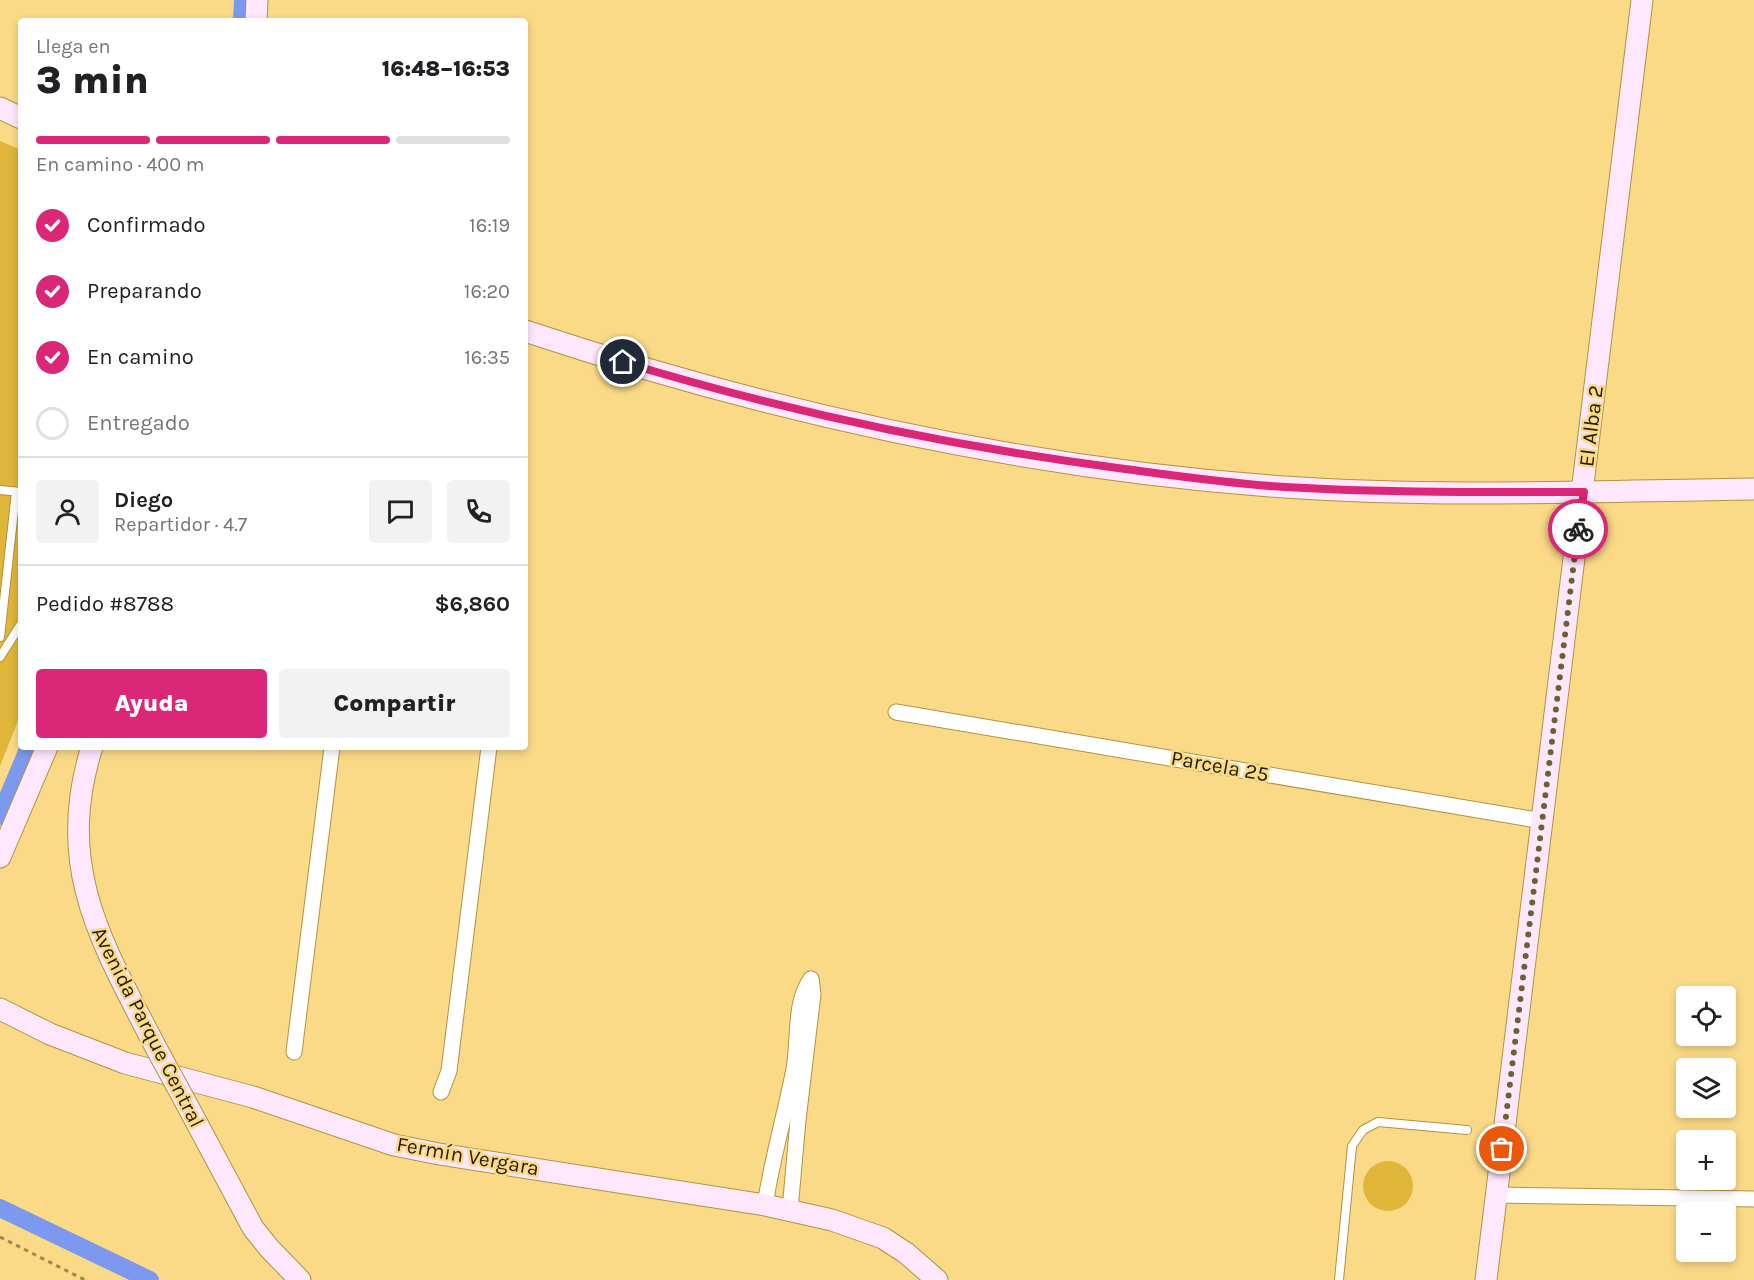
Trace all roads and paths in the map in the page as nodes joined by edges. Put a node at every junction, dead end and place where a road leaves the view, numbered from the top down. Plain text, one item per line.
1 (257, 0) edge
2 (1642, 0) edge
3 (256, 18) edge
4 (0, 108) edge
5 (18, 117) edge
6 (528, 332) edge
7 (1754, 489) edge
8 (0, 490) edge
9 (18, 492) edge
10 (1584, 492) junction
11 (18, 629) edge
12 (0, 637) edge
13 (0, 657) edge
14 (897, 712) dead end
15 (46, 750) edge
16 (91, 750) edge
17 (332, 750) edge
18 (489, 750) edge
19 (1543, 821) junction
20 (0, 857) edge
21 (0, 1009) edge
22 (294, 1052) dead end
23 (441, 1092) dead end
24 (1467, 1130) dead end
25 (1496, 1195) junction
26 (1754, 1199) edge
27 (765, 1205) junction
28 (790, 1210) junction
29 (0, 1238) edge
30 (85, 1280) edge
31 (300, 1280) edge
32 (937, 1280) edge
33 (1339, 1280) edge
34 (1486, 1280) edge

1 - 3 street
2 - 10 street, El Alba 2
4 - 5 street
6 - 10 street
7 - 10 street
8 - 9 lane
9 - 12 lane
10 - 19 street, El Alba 2
11 - 13 lane
14 - 19 street, Parcela 25
15 - 20 street
16 - 31 street, Avenida Parque Central, bridge
17 - 22 street
18 - 23 street
19 - 25 street, El Alba 2
21 - 27 street, Fermín Vergara
24 - 33 lane
25 - 26 street
25 - 34 street, El Alba 2
27 - 28 street, Fermín Vergara
27 - 28 street
28 - 32 street, Fermín Vergara
29 - 30 path

